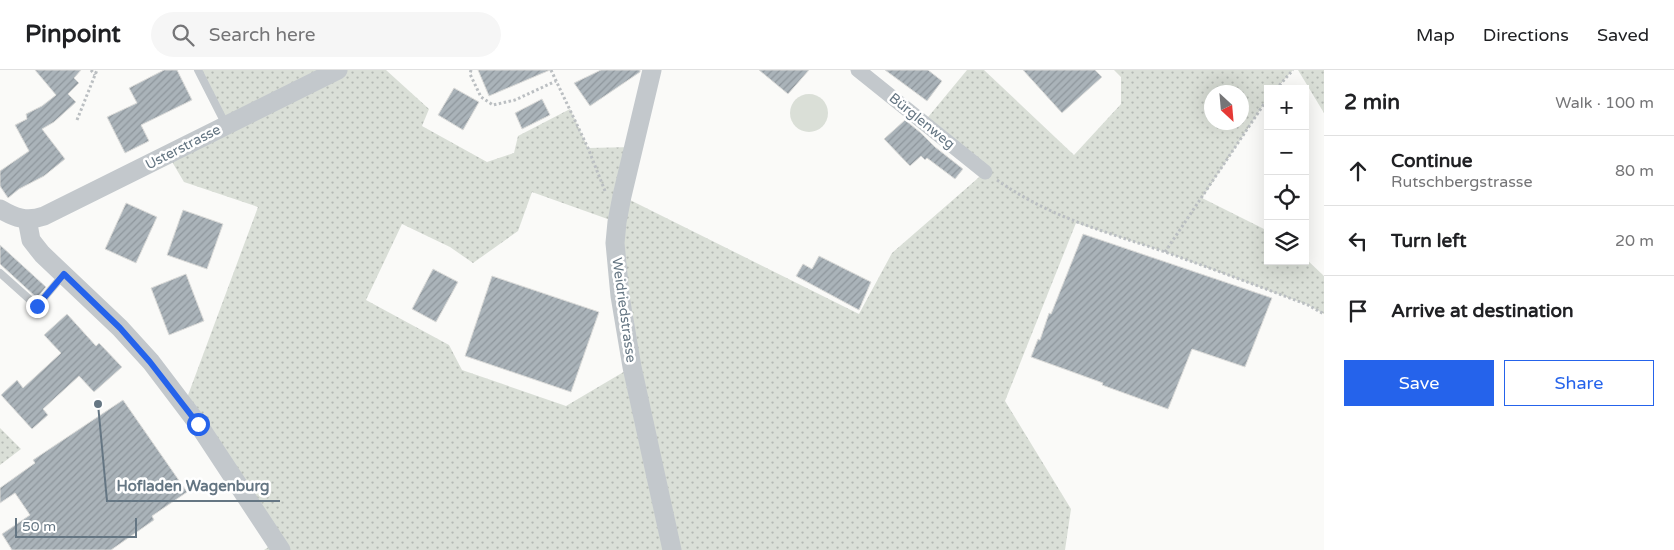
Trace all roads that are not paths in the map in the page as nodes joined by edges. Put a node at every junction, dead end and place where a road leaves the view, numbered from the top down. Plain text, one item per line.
1 (198, 70) edge
2 (338, 70) edge
3 (652, 70) edge
4 (858, 70) edge
5 (226, 125) junction
6 (985, 172) road end
7 (0, 209) edge
8 (27, 220) junction
9 (0, 273) edge
10 (64, 274) junction
11 (281, 550) edge
12 (672, 550) edge

1 - 5 lane
2 - 5 street, Usterstrasse
3 - 12 street, Weidriedstrasse
4 - 6 street, Bürglenweg
5 - 8 street, Usterstrasse
7 - 8 street
8 - 10 street
9 - 10 lane
10 - 11 street

